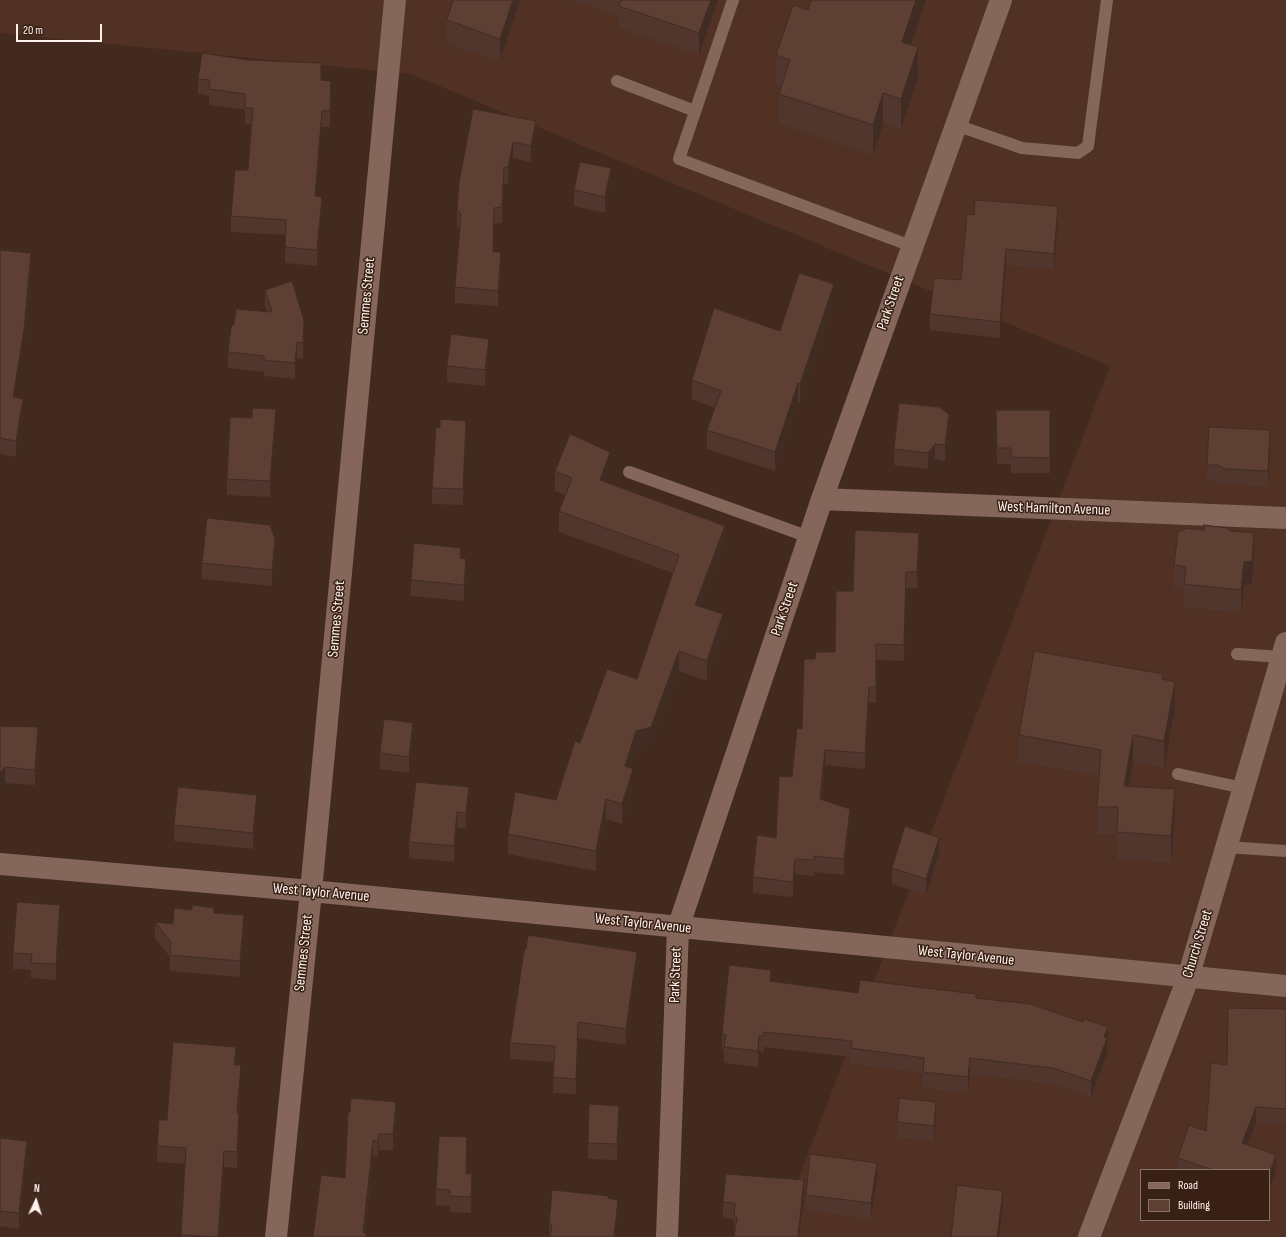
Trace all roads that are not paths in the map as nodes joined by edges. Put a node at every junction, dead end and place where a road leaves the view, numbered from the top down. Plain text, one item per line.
1 (395, 0) edge
2 (733, 0) edge
3 (1001, 0) edge
4 (1107, 0) edge
5 (617, 82) dead end
6 (695, 111) junction
7 (956, 125) junction
8 (911, 246) junction
9 (629, 472) dead end
10 (822, 498) junction
11 (1286, 518) edge
12 (809, 538) junction
13 (1284, 650) edge
14 (1237, 654) dead end
15 (1178, 774) dead end
16 (1243, 788) junction
17 (1226, 847) junction
18 (1286, 851) edge
19 (0, 864) edge
20 (311, 892) junction
21 (678, 928) junction
22 (1188, 978) junction
23 (1286, 986) edge
24 (276, 1237) edge
25 (667, 1237) edge
26 (1089, 1237) edge

1 - 20 street, Semmes Street
2 - 6 lane
3 - 7 street, Park Street
4 - 7 lane
5 - 6 lane
6 - 8 lane
7 - 8 street, Park Street
8 - 10 street, Park Street
9 - 12 lane
10 - 11 street, West Hamilton Avenue
10 - 12 street, Park Street
12 - 21 street, Park Street
13 - 14 lane
13 - 16 street, Church Street
15 - 16 lane
16 - 17 street, Church Street
17 - 18 lane
17 - 22 street, Church Street
19 - 20 street, West Taylor Avenue
20 - 21 street, West Taylor Avenue
20 - 24 street, Semmes Street
21 - 22 street, West Taylor Avenue
21 - 25 street, Park Street
22 - 23 street, West Taylor Avenue
22 - 26 street, Church Street

